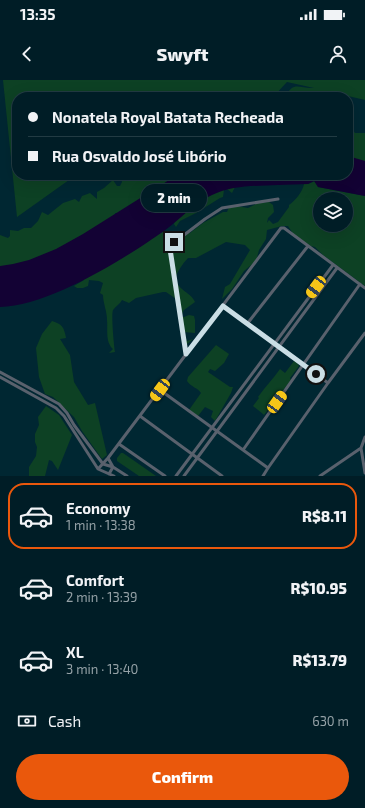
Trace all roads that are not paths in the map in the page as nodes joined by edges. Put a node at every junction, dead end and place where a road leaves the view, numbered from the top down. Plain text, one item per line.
1 (278, 200) dead end
2 (308, 246) junction
3 (333, 265) junction
4 (337, 268) junction
5 (360, 284) junction
6 (365, 288) edge
7 (223, 306) junction
8 (247, 324) junction
9 (365, 333) edge
10 (274, 344) junction
11 (279, 347) junction
12 (186, 354) junction
13 (303, 365) junction
14 (0, 372) edge
15 (0, 377) edge
16 (328, 383) junction
17 (160, 390) junction
18 (140, 416) junction
19 (212, 428) junction
20 (217, 431) junction
21 (365, 437) edge
22 (119, 444) junction
23 (363, 445) edge
24 (243, 450) junction
25 (192, 454) junction
26 (108, 458) junction
27 (197, 458) junction
28 (103, 464) junction
29 (113, 467) junction
30 (268, 468) junction
31 (98, 469) junction
32 (365, 473) edge
33 (109, 474) junction
34 (114, 476) edge
35 (127, 476) edge
36 (165, 476) edge
37 (176, 476) edge
38 (184, 476) edge
39 (222, 476) edge
40 (263, 476) edge
41 (320, 476) edge

1 - 12 street
2 - 3 street
2 - 7 street
2 - 8 street
3 - 4 street
3 - 10 street
4 - 5 street
4 - 11 street
5 - 6 street
5 - 13 street
7 - 8 street
7 - 12 street
8 - 10 street
9 - 16 street
10 - 11 street
10 - 19 street
11 - 13 street
11 - 20 street
12 - 17 street
13 - 16 street
13 - 24 street
14 - 28 street
15 - 31 street
16 - 30 street
17 - 18 street
17 - 19 street
18 - 22 street
18 - 25 street
19 - 20 street
19 - 25 street
20 - 24 street
20 - 27 street
21 - 23 street
22 - 26 street
22 - 36 street
23 - 32 street
23 - 41 street
24 - 30 street
25 - 27 street
25 - 37 street
26 - 28 street
26 - 29 street
27 - 38 street
27 - 39 street
28 - 29 street
28 - 31 street
29 - 33 street
29 - 35 street
30 - 40 street
31 - 33 street
33 - 34 street

